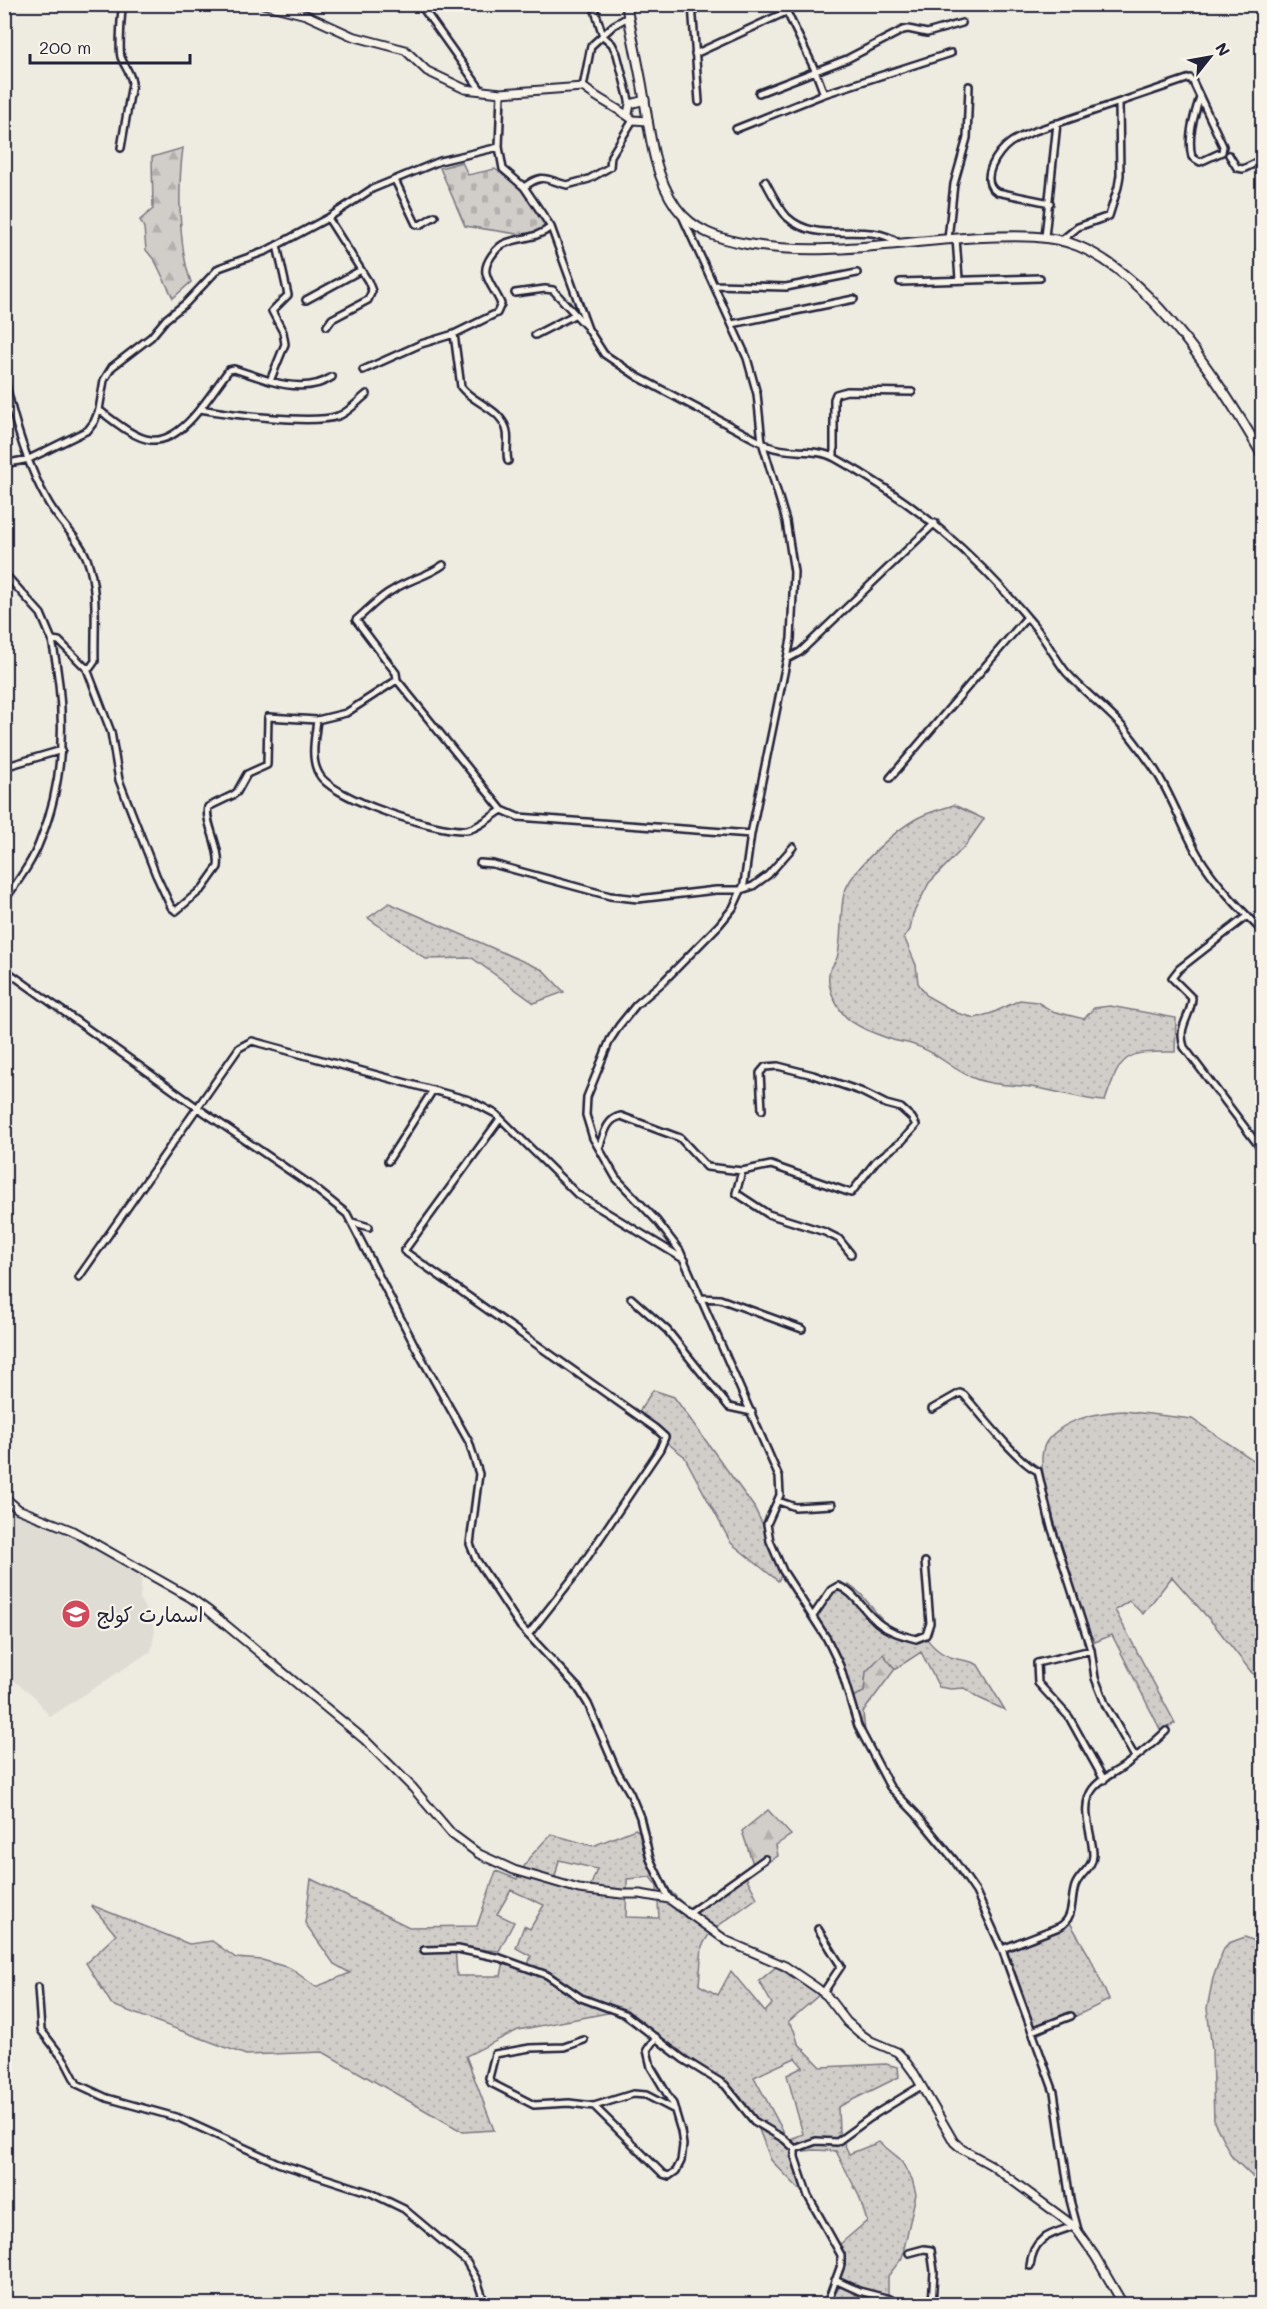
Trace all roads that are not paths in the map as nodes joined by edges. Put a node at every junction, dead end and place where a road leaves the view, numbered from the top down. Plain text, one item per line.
1 (123, 4) edge
2 (263, 4) edge
3 (420, 4) edge
4 (593, 4) edge
5 (626, 4) edge
6 (783, 4) edge
7 (694, 5) edge
8 (786, 12) junction
9 (628, 17) junction
10 (962, 23) dead end
11 (603, 36) junction
12 (951, 53) dead end
13 (695, 54) junction
14 (815, 70) junction
15 (969, 86) dead end
16 (583, 87) junction
17 (482, 90) junction
18 (501, 93) junction
19 (759, 93) dead end
20 (824, 94) junction
21 (1200, 97) junction
22 (645, 100) junction
23 (699, 102) dead end
24 (1119, 103) junction
25 (630, 104) junction
26 (631, 117) junction
27 (648, 121) junction
28 (1057, 123) junction
29 (736, 129) dead end
30 (499, 147) junction
31 (121, 148) dead end
32 (1229, 155) dead end
33 (1263, 160) edge
34 (395, 180) junction
35 (765, 181) dead end
36 (524, 187) junction
37 (1050, 203) junction
38 (435, 216) dead end
39 (682, 216) junction
40 (328, 218) junction
41 (551, 227) junction
42 (1045, 237) junction
43 (952, 239) junction
44 (1062, 240) junction
45 (901, 244) junction
46 (277, 245) junction
47 (361, 270) junction
48 (857, 273) dead end
49 (1040, 278) dead end
50 (959, 279) junction
51 (900, 282) dead end
52 (715, 285) junction
53 (515, 293) dead end
54 (854, 298) dead end
55 (306, 300) dead end
56 (574, 315) junction
57 (732, 324) junction
58 (327, 326) dead end
59 (586, 326) junction
60 (454, 334) junction
61 (535, 335) dead end
62 (363, 370) dead end
63 (4, 375) edge
64 (332, 377) dead end
65 (270, 381) junction
66 (912, 392) dead end
67 (367, 393) dead end
68 (200, 409) junction
69 (99, 410) junction
70 (762, 442) junction
71 (1263, 455) edge
72 (834, 457) junction
73 (29, 459) junction
74 (508, 461) dead end
75 (4, 464) edge
76 (935, 523) junction
77 (443, 565) dead end
78 (4, 573) edge
79 (1027, 618) junction
80 (52, 640) junction
81 (787, 658) junction
82 (87, 669) junction
83 (397, 680) junction
84 (317, 720) junction
85 (62, 750) junction
86 (4, 767) edge
87 (890, 778) dead end
88 (502, 810) junction
89 (751, 834) junction
90 (793, 847) dead end
91 (480, 863) dead end
92 (741, 890) junction
93 (4, 901) edge
94 (1247, 916) junction
95 (1263, 931) edge
96 (4, 969) edge
97 (433, 1090) junction
98 (198, 1108) junction
99 (762, 1110) dead end
100 (500, 1119) junction
101 (599, 1148) junction
102 (1263, 1150) edge
103 (388, 1161) dead end
104 (742, 1171) junction
105 (352, 1222) junction
106 (369, 1227) dead end
107 (851, 1254) dead end
108 (685, 1261) junction
109 (79, 1277) dead end
110 (631, 1298) dead end
111 (700, 1298) junction
112 (802, 1329) dead end
113 (932, 1409) dead end
114 (752, 1412) junction
115 (4, 1497) edge
116 (778, 1501) junction
117 (832, 1505) dead end
118 (926, 1562) dead end
119 (813, 1616) junction
120 (528, 1635) junction
121 (1091, 1650) junction
122 (1166, 1731) dead end
123 (1135, 1757) junction
124 (1104, 1780) junction
125 (765, 1860) dead end
126 (669, 1899) junction
127 (688, 1914) junction
128 (818, 1929) dead end
129 (1002, 1949) junction
130 (424, 1950) dead end
131 (38, 1987) dead end
132 (823, 1993) junction
133 (1071, 2016) dead end
134 (1032, 2031) junction
135 (656, 2037) junction
136 (584, 2040) dead end
137 (921, 2086) junction
138 (594, 2106) junction
139 (675, 2110) junction
140 (795, 2149) junction
141 (1076, 2228) junction
142 (909, 2253) dead end
143 (1030, 2266) dead end
144 (835, 2280) junction
145 (484, 2304) edge
146 (827, 2304) edge
147 (897, 2304) edge
148 (932, 2304) edge
149 (1123, 2304) edge

1 - 31 street
2 - 17 street
3 - 17 street
4 - 11 street
5 - 9 main road
6 - 8 street
7 - 13 street
8 - 13 street
8 - 14 street
9 - 11 street
9 - 22 main road
10 - 14 street
11 - 16 street
11 - 25 street
12 - 20 street
13 - 23 street
14 - 19 street
14 - 20 street
15 - 43 street
16 - 18 street
16 - 26 street
17 - 18 street
18 - 30 street
20 - 29 street
21 - 21 street
21 - 24 street
22 - 25 street
22 - 27 main road
24 - 28 street
24 - 44 street
25 - 26 street
26 - 27 street
26 - 36 street
27 - 39 main road
28 - 37 street
28 - 37 street
30 - 34 street
30 - 36 street
32 - 33 street
34 - 38 street
34 - 40 street
35 - 45 street
36 - 41 street
37 - 42 street
39 - 45 main road
39 - 52 street
40 - 46 street
40 - 47 street
41 - 59 street
41 - 60 street
42 - 43 main road
42 - 44 main road
43 - 45 main road
43 - 50 street
44 - 71 main road
46 - 65 street
46 - 69 street
47 - 55 street
47 - 58 street
48 - 52 street
49 - 50 street
50 - 51 street
52 - 57 street
53 - 56 street
54 - 57 street
56 - 59 street
56 - 61 street
57 - 70 street
59 - 70 street
60 - 62 street
60 - 74 street
63 - 73 street
64 - 65 street
65 - 68 street
66 - 72 street
67 - 68 street
68 - 69 street
69 - 73 street
70 - 72 street
70 - 81 street
72 - 76 street
73 - 75 street
73 - 82 street
76 - 79 street
76 - 81 street
77 - 83 street
78 - 80 street
79 - 87 street
79 - 94 street
80 - 82 street
80 - 85 street
81 - 89 street
82 - 84 street
83 - 84 street
83 - 88 street
84 - 88 street
85 - 86 street
85 - 93 street
88 - 89 street
89 - 92 street
90 - 92 street
91 - 92 street
92 - 101 street
94 - 95 street
94 - 102 street
96 - 98 street
97 - 98 street
97 - 100 street
97 - 103 street
98 - 105 street
98 - 109 street
99 - 104 street
100 - 108 street
100 - 120 street
101 - 104 street
101 - 108 street
104 - 107 street
105 - 106 street
105 - 120 street
108 - 111 street
110 - 114 street
111 - 112 street
111 - 114 street
113 - 121 street
114 - 116 street
115 - 126 street
116 - 117 street
116 - 119 street
118 - 119 street
119 - 129 street
120 - 126 street
121 - 123 street
121 - 124 street
122 - 123 street
123 - 124 street
124 - 129 street
125 - 127 street
126 - 127 street
127 - 132 street
128 - 132 street
129 - 134 street
130 - 135 street
131 - 145 street
132 - 137 street
133 - 134 street
134 - 141 street
135 - 139 street
135 - 140 street
136 - 138 street
137 - 140 street
137 - 141 street
138 - 139 street
138 - 139 street
140 - 144 street
141 - 143 street
141 - 149 street
142 - 148 street
144 - 146 street
144 - 147 street

